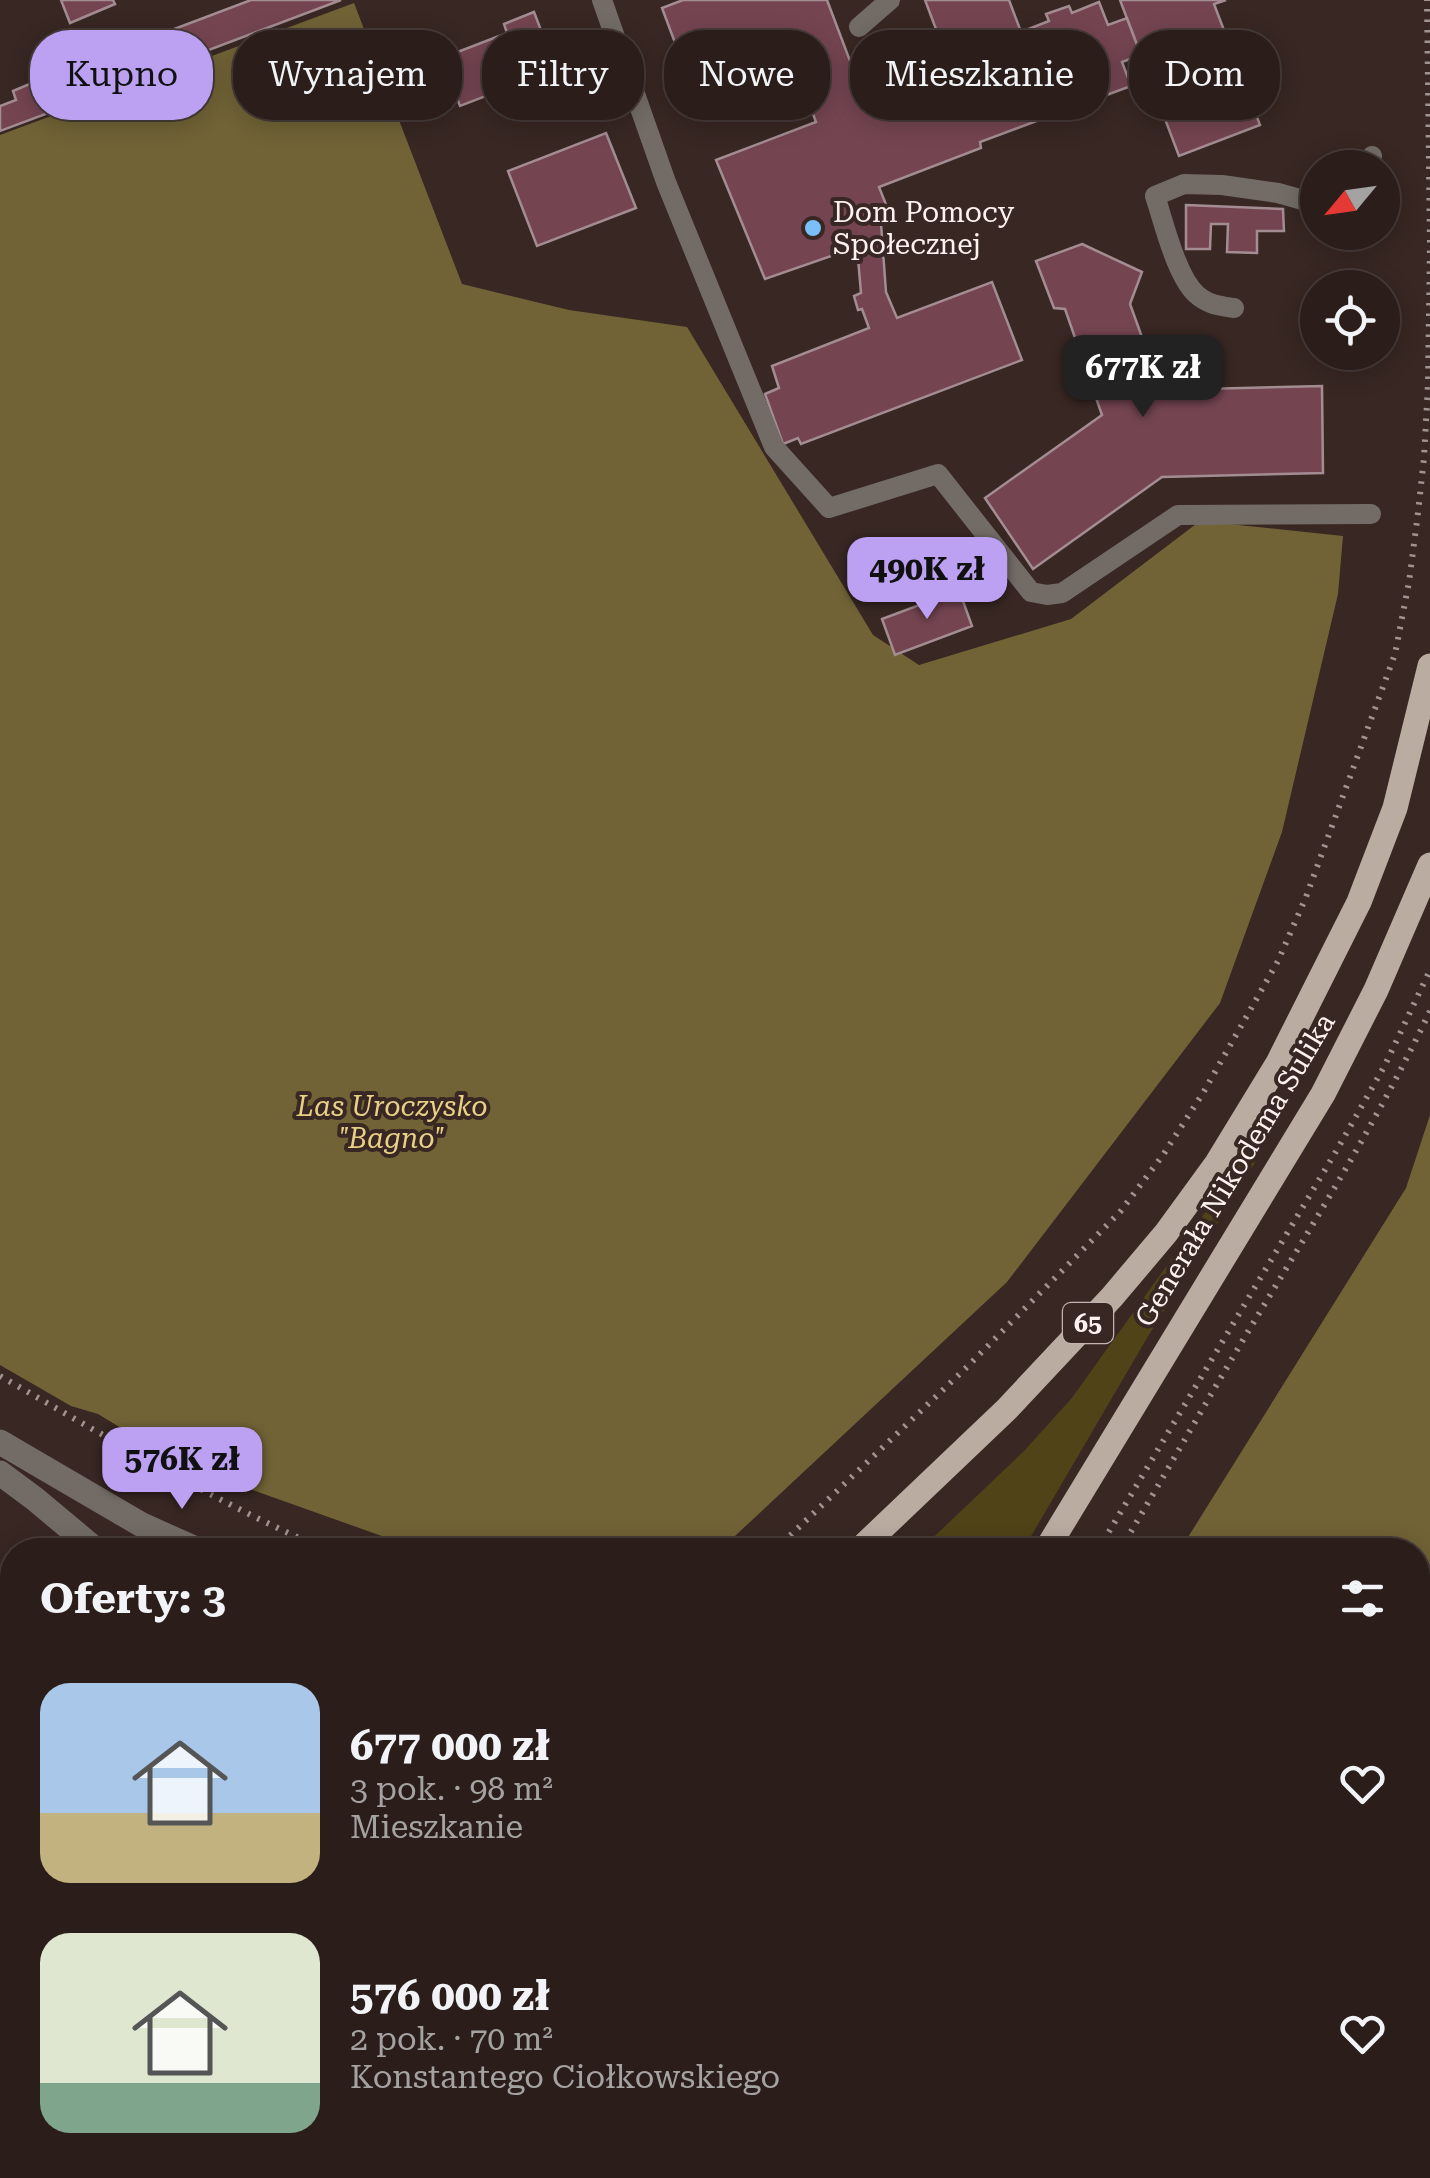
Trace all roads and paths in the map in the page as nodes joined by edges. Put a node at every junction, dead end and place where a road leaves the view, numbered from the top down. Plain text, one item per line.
1 (602, 0) edge
2 (890, 0) edge
3 (1427, 0) edge
4 (859, 26) dead end
5 (1300, 199) edge
6 (1234, 308) dead end
7 (1371, 514) dead end
8 (1430, 666) edge
9 (1430, 865) edge
10 (1430, 970) edge
11 (1430, 1011) edge
12 (0, 1376) edge
13 (0, 1442) edge
14 (0, 1473) edge
15 (82, 1538) edge
16 (172, 1538) edge
17 (300, 1538) edge
18 (788, 1538) edge
19 (872, 1538) edge
20 (1053, 1538) edge
21 (1105, 1538) edge
22 (1127, 1538) edge

1 - 7 lane
2 - 4 lane
3 - 18 path
5 - 6 lane
8 - 19 main road, Generała Nikodema Sulika / 65
9 - 20 main road, Generała Nikodema Sulika
10 - 21 path
11 - 22 path
12 - 17 path
13 - 16 street
14 - 15 street

